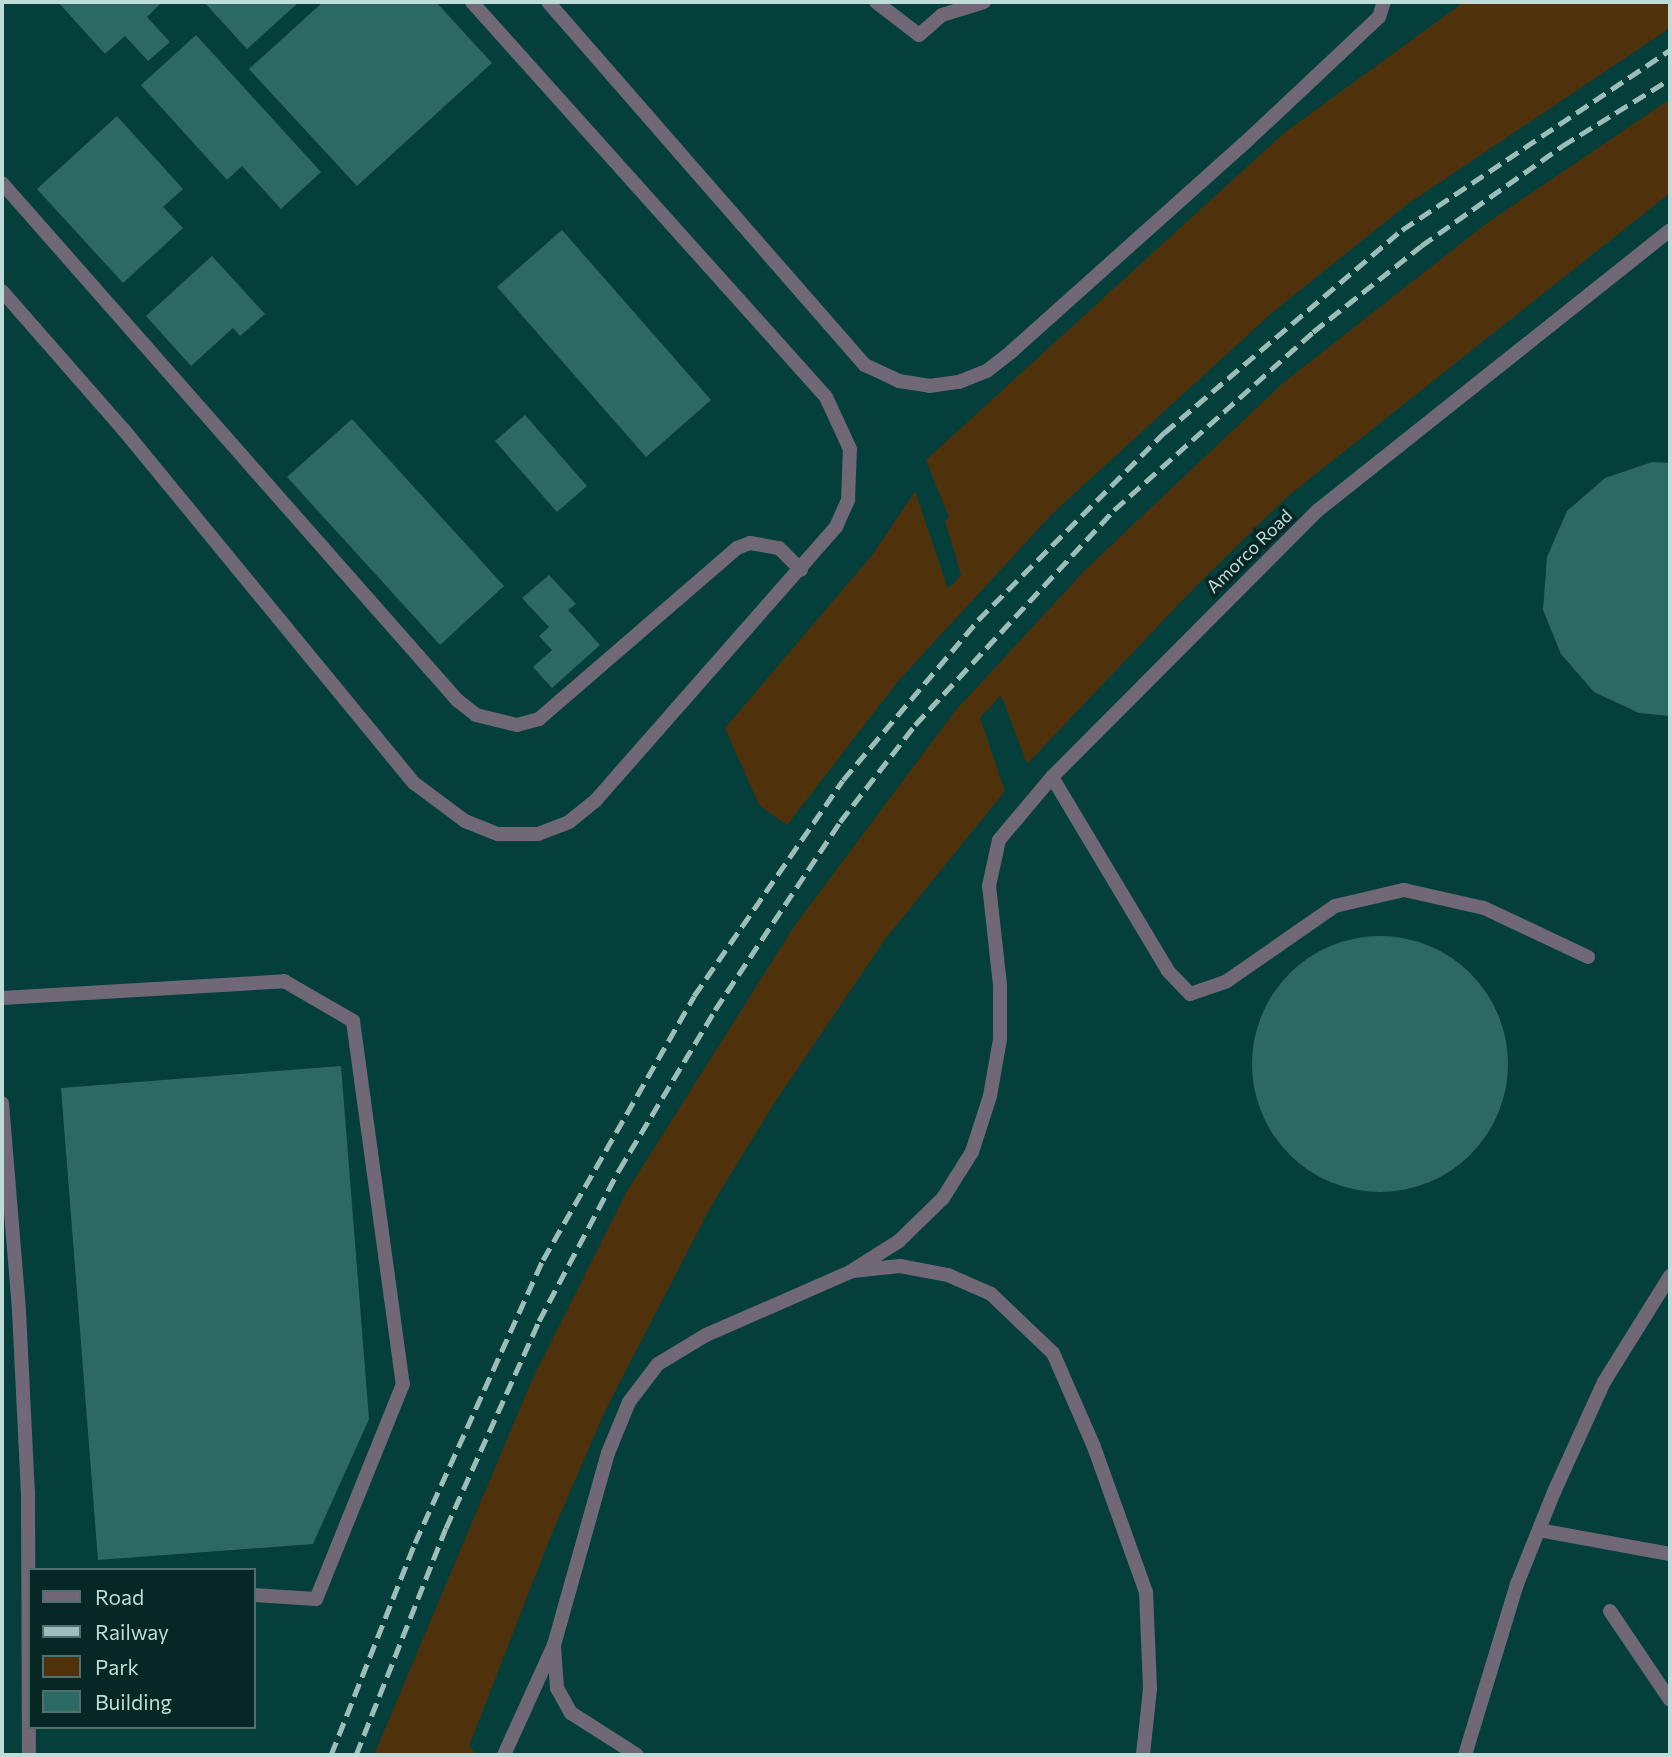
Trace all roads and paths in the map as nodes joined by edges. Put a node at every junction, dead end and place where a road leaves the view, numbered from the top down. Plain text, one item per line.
1 (472, 2) edge
2 (548, 2) edge
3 (876, 2) edge
4 (984, 2) edge
5 (1384, 2) edge
6 (2, 183) edge
7 (1670, 230) edge
8 (2, 291) edge
9 (801, 570) junction
10 (1052, 777) junction
11 (1588, 957) dead end
12 (2, 998) edge
13 (2, 1103) edge
14 (850, 1272) junction
15 (1670, 1276) edge
16 (1539, 1530) junction
17 (1670, 1554) edge
18 (29, 1568) edge
19 (256, 1595) edge
20 (1609, 1611) dead end
21 (554, 1645) junction
22 (1670, 1700) edge
23 (29, 1729) edge
24 (29, 1755) edge
25 (504, 1755) edge
26 (637, 1755) edge
27 (1143, 1755) edge
28 (1465, 1755) edge

1 - 9 street
2 - 5 street
3 - 4 street
6 - 9 street
7 - 10 street, Amorco Road
8 - 9 street
10 - 11 street
10 - 14 street, Amorco Road
12 - 19 street
13 - 18 street
14 - 21 street
14 - 27 street
15 - 16 street
16 - 17 street
16 - 28 street
20 - 22 street
21 - 25 street
21 - 26 street
23 - 24 street

